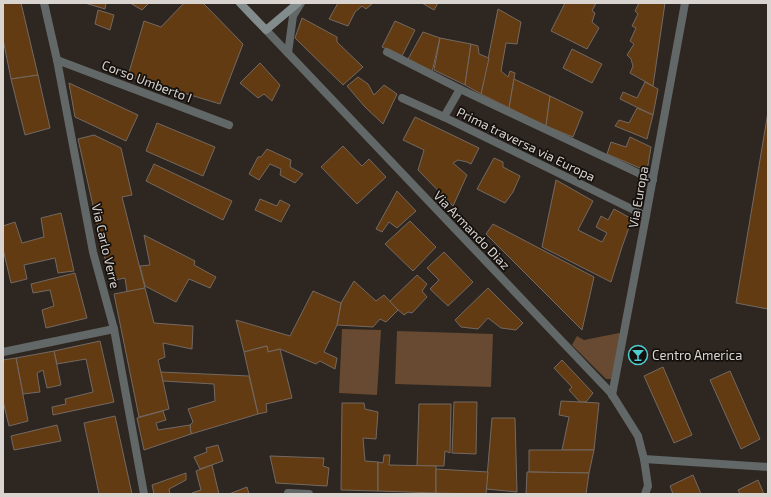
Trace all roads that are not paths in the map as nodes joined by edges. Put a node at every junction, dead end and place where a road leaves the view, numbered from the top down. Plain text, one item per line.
1 (44, 3) edge
2 (240, 3) edge
3 (300, 3) edge
4 (685, 3) edge
5 (266, 30) junction
6 (387, 52) dead end
7 (288, 53) junction
8 (57, 60) junction
9 (460, 89) junction
10 (402, 98) dead end
11 (444, 118) junction
12 (229, 125) dead end
13 (653, 180) junction
14 (646, 216) junction
15 (114, 329) junction
16 (3, 352) edge
17 (612, 394) junction
18 (644, 459) junction
19 (768, 467) edge
20 (288, 493) edge
21 (144, 494) edge
22 (309, 494) edge
23 (645, 494) edge

1 - 8 street, Via Carlo Verre
2 - 5 street, Via Armando Diaz
3 - 5 street
3 - 7 street
4 - 13 street, Via Europa
5 - 7 street, Via Armando Diaz
6 - 9 street
7 - 17 street, Via Armando Diaz
8 - 12 street, Corso Umberto I
8 - 15 street, Via Carlo Verre
9 - 11 street, Prima traversa via Europa
9 - 13 street, Prima traversa via Europa
10 - 11 street
11 - 14 street, Prima traversa via Europa
13 - 14 street, Via Europa
14 - 17 street, Via Europa
15 - 16 street
15 - 21 street, Via Carlo Verre
17 - 18 street, Via Armando Diaz
18 - 19 street
18 - 23 street, Via Armando Diaz
20 - 22 street

